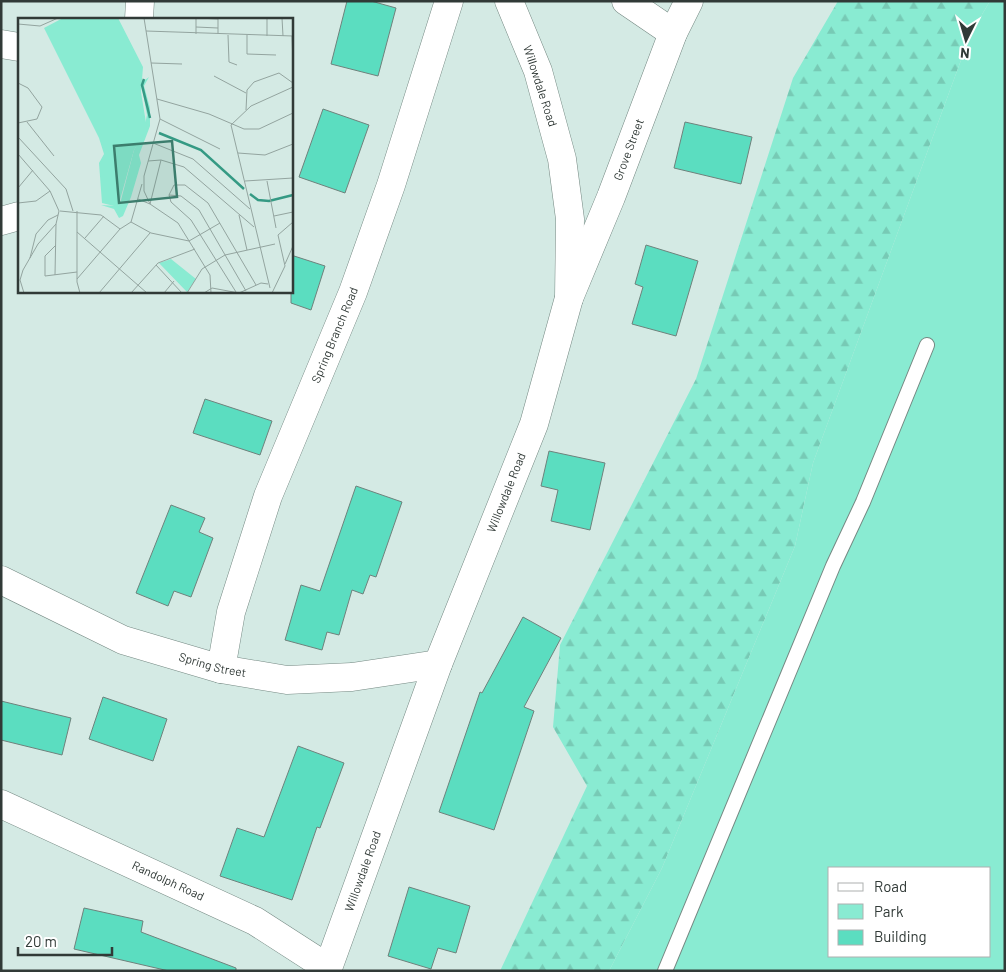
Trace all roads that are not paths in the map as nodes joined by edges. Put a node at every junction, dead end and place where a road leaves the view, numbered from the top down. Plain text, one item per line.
1 (140, 1) edge
2 (450, 1) edge
3 (510, 1) edge
4 (626, 1) edge
5 (688, 1) edge
6 (139, 18) edge
7 (673, 33) junction
8 (1, 44) edge
9 (18, 47) edge
10 (18, 216) edge
11 (1, 221) edge
12 (569, 298) junction
13 (927, 345) dead end
14 (1, 580) edge
15 (438, 664) junction
16 (221, 669) junction
17 (1, 804) edge
18 (328, 969) edge
19 (665, 971) edge

1 - 6 street
2 - 16 street, Spring Branch Road
3 - 12 street, Willowdale Road
4 - 7 street
5 - 7 street, Grove Street
7 - 12 street, Grove Street
8 - 9 street
10 - 11 street
12 - 15 street, Willowdale Road
13 - 19 lane
14 - 16 street, Spring Street
15 - 16 street, Spring Street
15 - 18 street, Willowdale Road
17 - 18 street, Randolph Road

